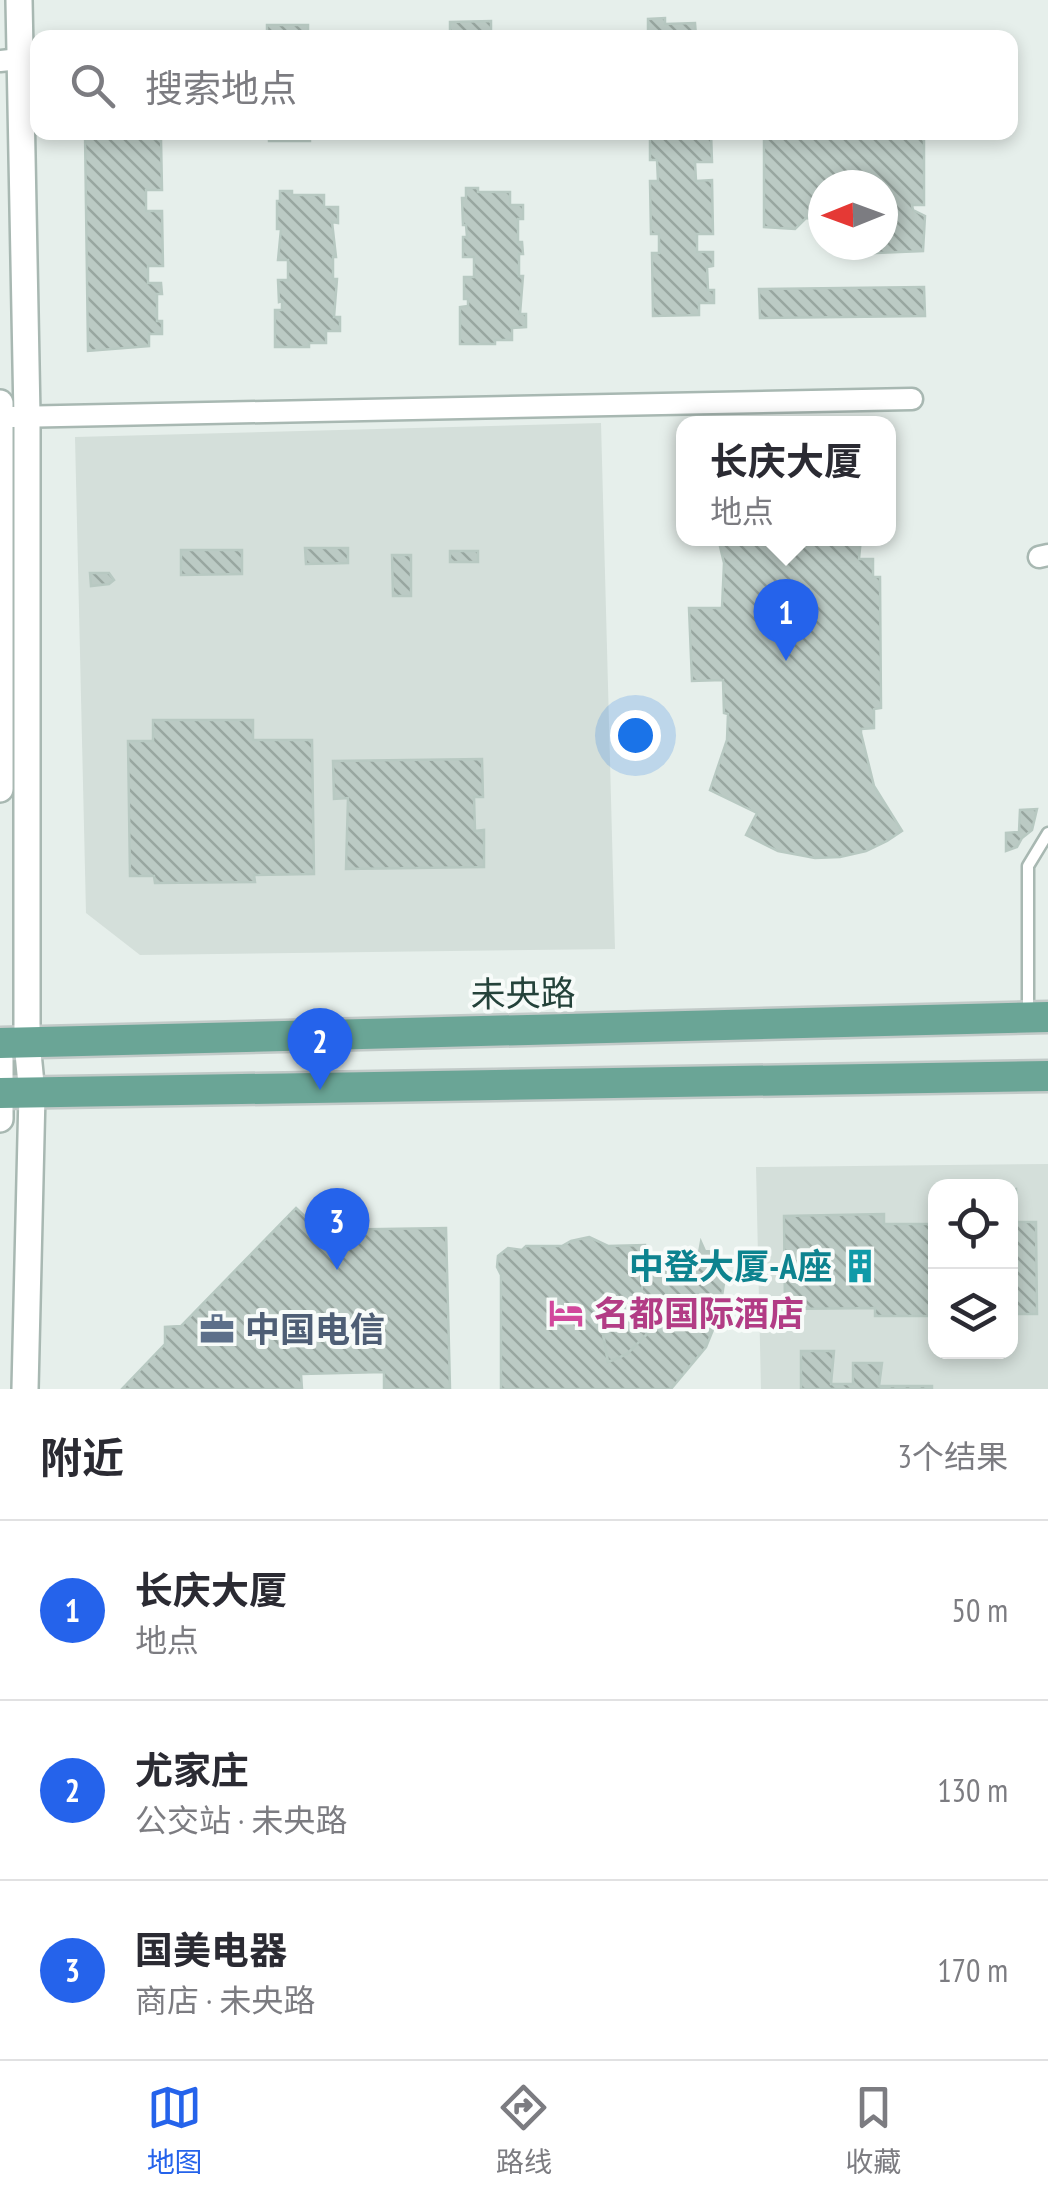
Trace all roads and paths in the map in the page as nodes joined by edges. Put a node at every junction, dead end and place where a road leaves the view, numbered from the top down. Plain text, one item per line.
1 (19, 0) edge
2 (10, 60) edge
3 (912, 399) dead end
4 (0, 403) edge
5 (27, 416) junction
6 (0, 418) edge
7 (0, 789) edge
8 (1048, 833) edge
9 (1038, 1018) edge
10 (14, 1043) edge
11 (0, 1060) edge
12 (1048, 1076) edge
13 (0, 1094) edge
14 (32, 1094) junction
15 (0, 1119) edge
16 (26, 1389) edge

1 - 2 street
2 - 5 street
3 - 5 street
4 - 6 street
5 - 6 street
5 - 10 street
6 - 7 street
8 - 9 lane
9 - 10 main road, 未央路
10 - 14 street
11 - 13 street
12 - 14 main road
13 - 14 main road
13 - 15 street
14 - 16 street

